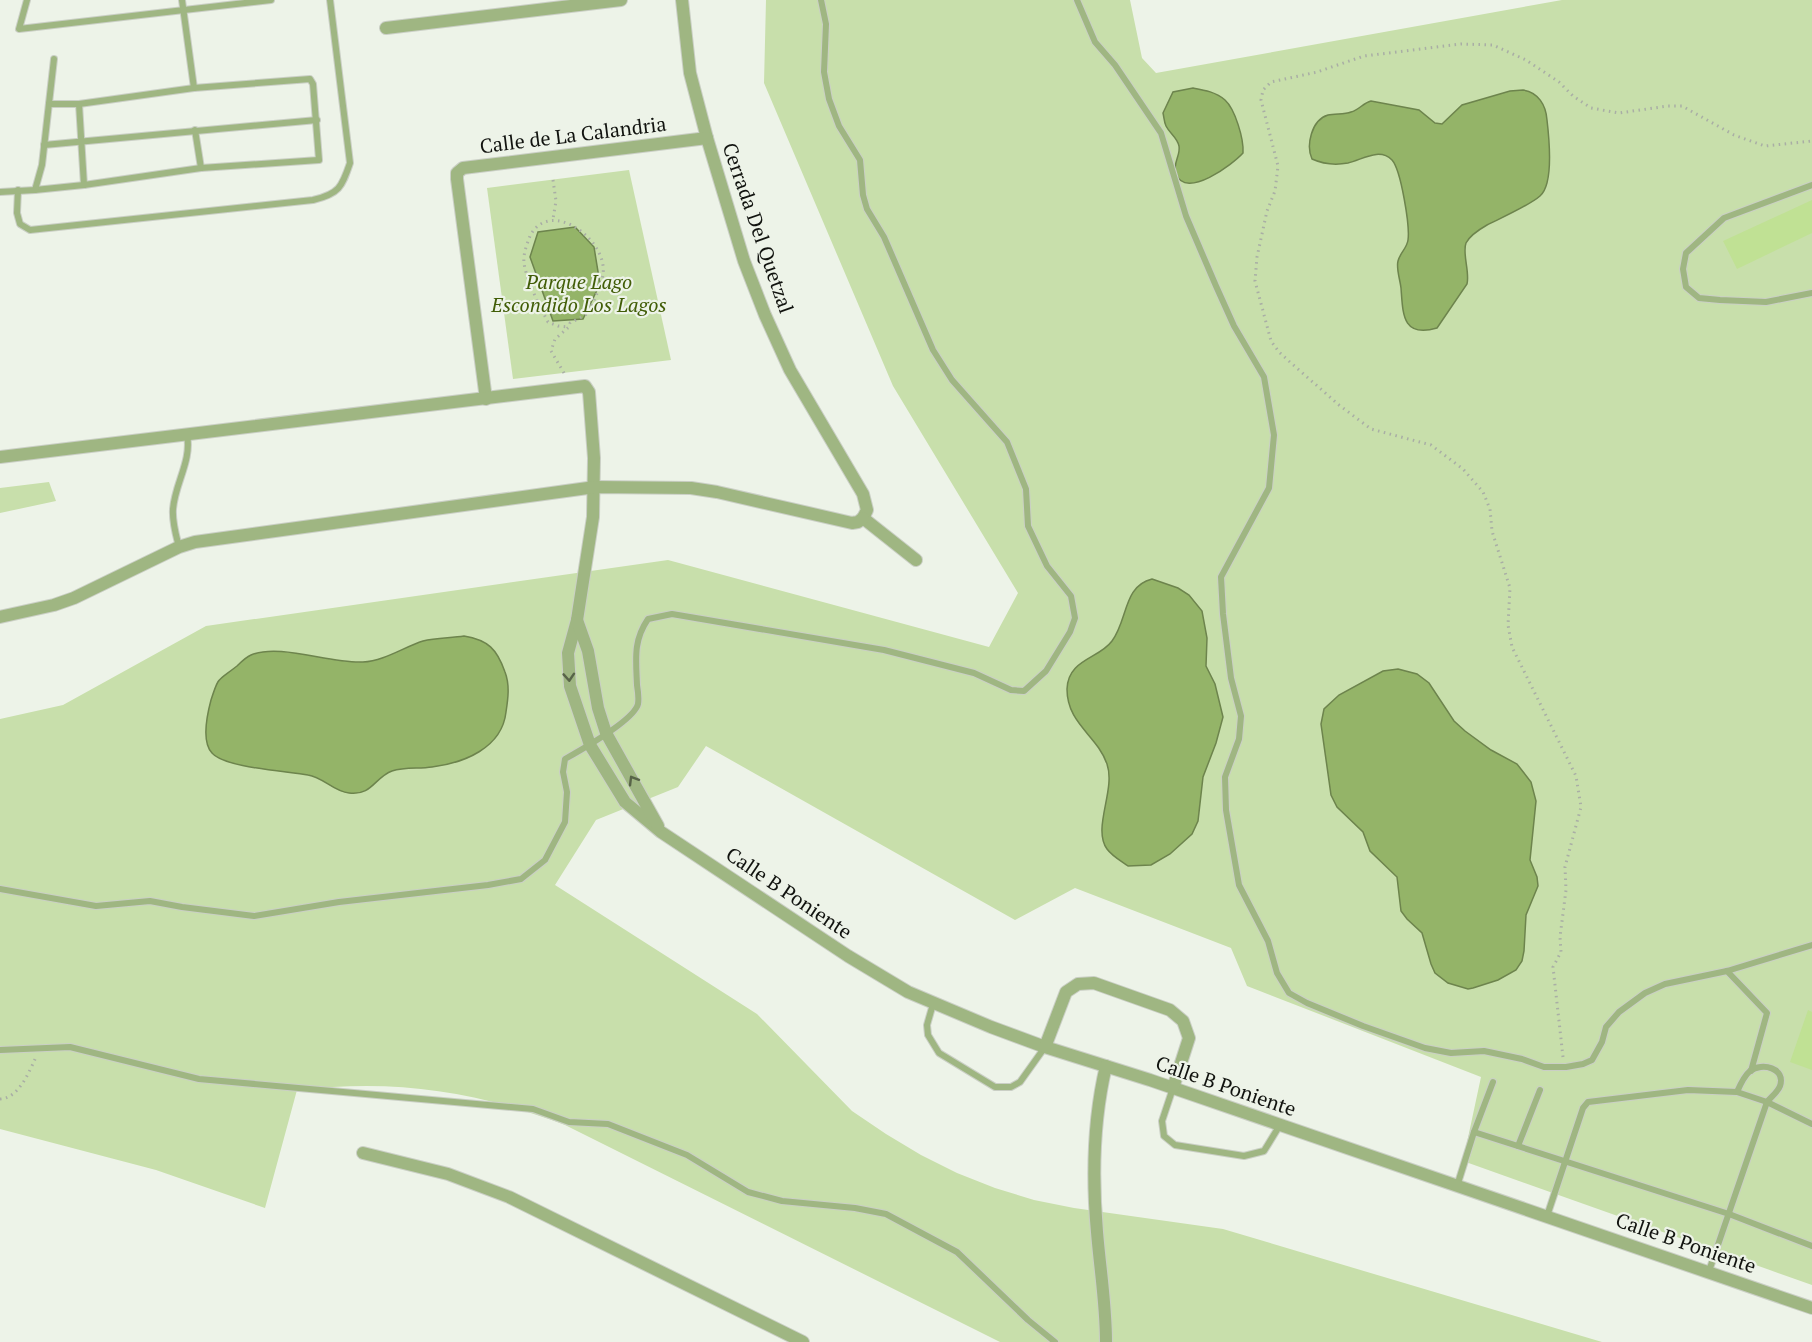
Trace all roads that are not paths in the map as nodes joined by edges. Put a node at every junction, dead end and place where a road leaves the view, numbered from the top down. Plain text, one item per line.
1 (27, 0) edge
2 (182, 0) edge
3 (272, 0) edge
4 (330, 0) edge
5 (621, 0) edge
6 (682, 0) edge
7 (821, 0) edge
8 (1077, 0) edge
9 (183, 10) junction
10 (386, 28) dead end
11 (54, 59) dead end
12 (194, 88) junction
13 (49, 104) junction
14 (79, 104) junction
15 (317, 120) junction
16 (195, 130) junction
17 (707, 138) junction
18 (81, 143) junction
19 (44, 145) junction
20 (201, 168) junction
21 (84, 185) junction
22 (1812, 185) edge
23 (18, 190) junction
24 (35, 190) junction
25 (0, 192) edge
26 (1812, 293) edge
27 (486, 399) junction
28 (187, 435) junction
29 (0, 457) edge
30 (595, 487) junction
31 (863, 518) junction
32 (179, 547) junction
33 (916, 560) dead end
34 (0, 618) edge
35 (578, 620) junction
36 (606, 733) junction
37 (590, 745) junction
38 (661, 832) junction
39 (0, 889) edge
40 (1812, 945) edge
41 (1727, 971) junction
42 (933, 1004) junction
43 (1045, 1047) junction
44 (0, 1050) edge
45 (1106, 1066) junction
46 (1751, 1071) junction
47 (1493, 1082) dead end
48 (1173, 1088) junction
49 (1540, 1090) dead end
50 (1737, 1092) junction
51 (1767, 1102) junction
52 (1812, 1124) edge
53 (1280, 1125) junction
54 (1474, 1132) junction
55 (1518, 1146) junction
56 (363, 1153) dead end
57 (1565, 1163) junction
58 (1457, 1186) junction
59 (1729, 1214) junction
60 (1547, 1216) junction
61 (1812, 1246) edge
62 (1709, 1271) junction
63 (1812, 1308) edge
64 (803, 1342) edge
65 (1055, 1342) edge
66 (1106, 1342) edge

1 - 9 lane
2 - 9 lane
3 - 9 lane
4 - 23 lane
5 - 10 street
6 - 17 street, Cerrada Del Quetzal
7 - 36 lane
8 - 41 lane
9 - 12 lane
11 - 13 lane
12 - 14 lane
12 - 15 lane
13 - 14 lane
13 - 19 lane
14 - 18 lane
15 - 16 lane
15 - 20 lane
16 - 18 lane
16 - 20 lane
17 - 27 street, Calle de La Calandria
17 - 31 street, Cerrada Del Quetzal
18 - 19 lane
18 - 21 lane
19 - 24 lane
20 - 21 lane
21 - 24 lane
22 - 26 lane
23 - 24 lane
23 - 25 lane
27 - 28 street
27 - 30 street
28 - 29 street
28 - 32 lane
30 - 31 street
30 - 32 street
30 - 35 street
31 - 33 street
32 - 34 street
35 - 36 street, Calle B Poniente
35 -> 37 street, Calle B Poniente
36 - 37 lane
38 -> 36 street, Calle B Poniente
37 - 38 street, Calle B Poniente
37 - 39 lane
38 - 42 street, Calle B Poniente
40 - 41 lane
41 - 46 lane
42 - 43 street, Calle B Poniente
42 - 43 lane
43 - 45 street, Calle B Poniente
43 - 48 street
44 - 65 lane
45 - 48 street, Calle B Poniente
45 - 66 street
46 - 50 lane
46 - 51 lane
47 - 54 lane
48 - 53 street, Calle B Poniente
48 - 53 lane
49 - 55 lane
50 - 51 lane
50 - 57 lane
51 - 52 lane
51 - 59 lane
53 - 58 street, Calle B Poniente
54 - 55 lane
54 - 58 lane
55 - 57 lane
56 - 64 street
57 - 59 lane
57 - 60 lane
58 - 60 street, Calle B Poniente
59 - 61 lane
59 - 62 lane
60 - 62 street, Calle B Poniente
62 - 63 street, Calle B Poniente

